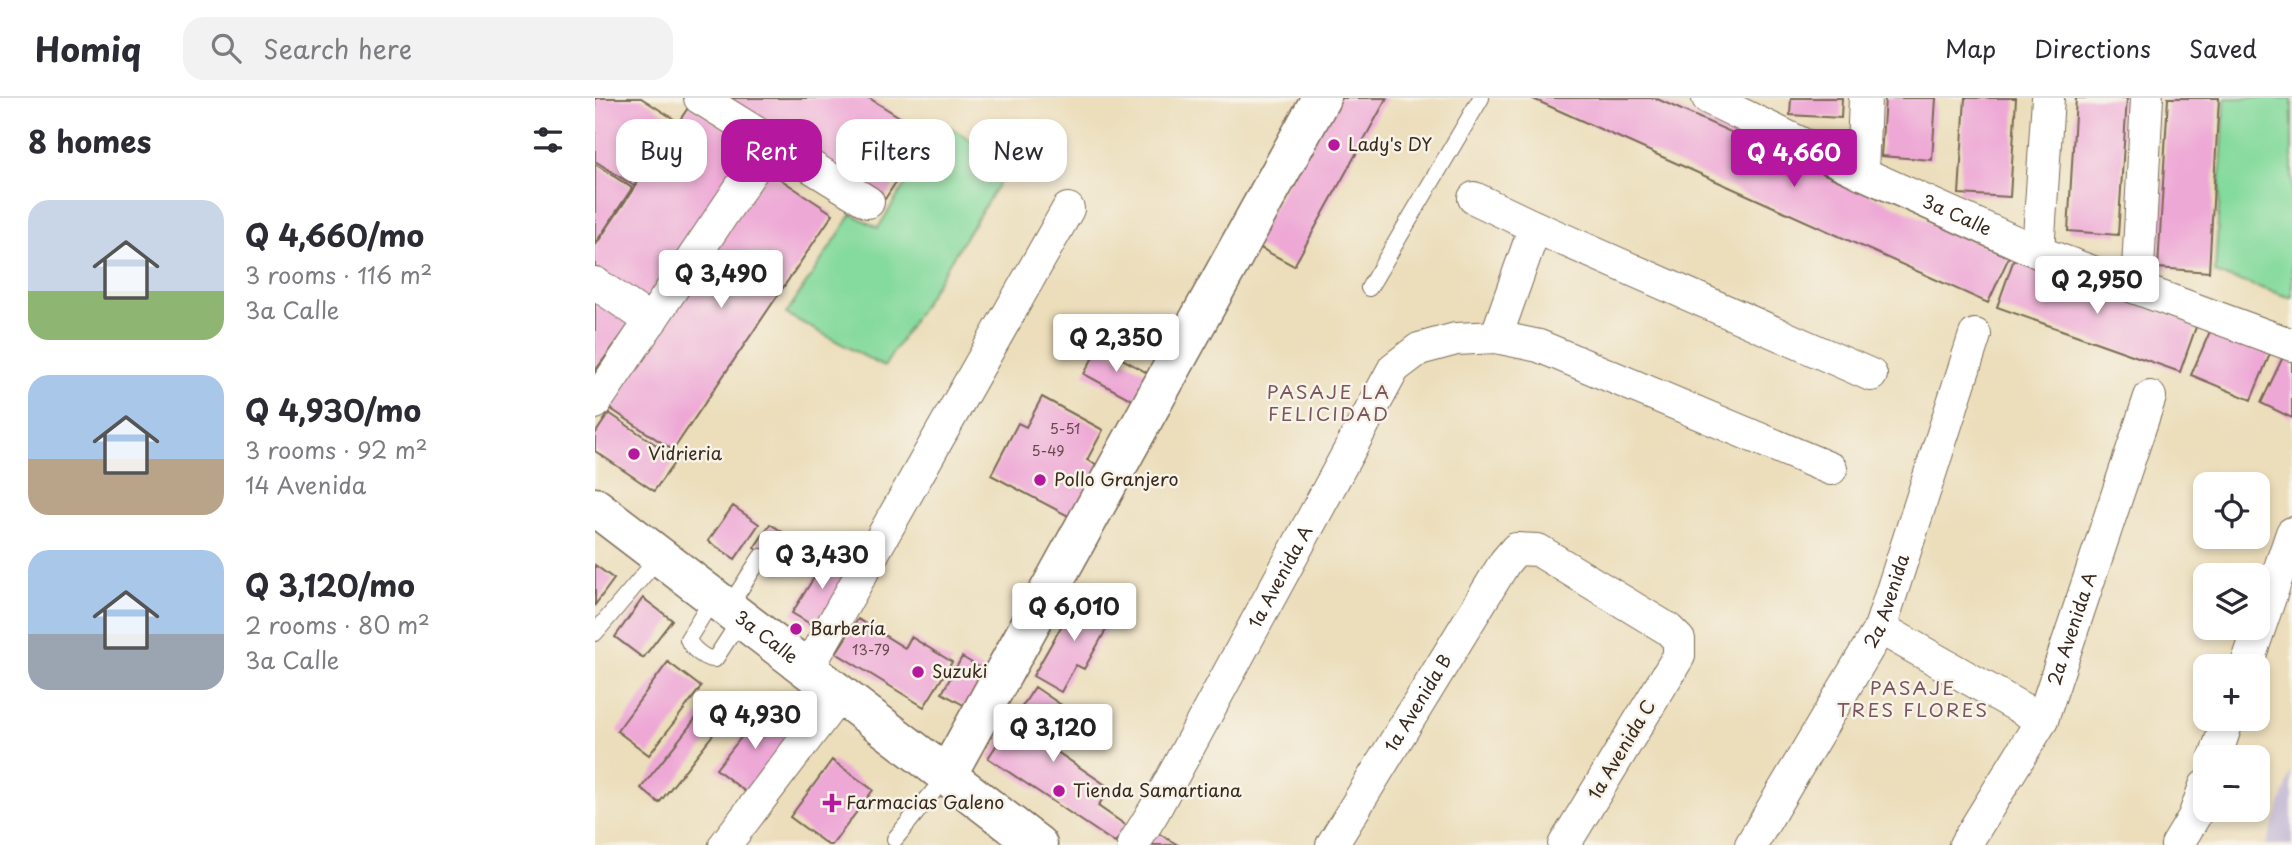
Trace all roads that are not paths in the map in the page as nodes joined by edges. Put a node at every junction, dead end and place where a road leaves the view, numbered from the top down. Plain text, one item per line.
1 (700, 98) edge
2 (1321, 98) edge
3 (1481, 98) edge
4 (1708, 98) edge
5 (1865, 98) edge
6 (2048, 98) edge
7 (2147, 98) edge
8 (1762, 112) edge
9 (735, 119) edge
10 (822, 173) edge
11 (1862, 173) junction
12 (744, 182) edge
13 (1474, 198) dead end
14 (868, 202) dead end
15 (1068, 209) dead end
16 (1535, 227) junction
17 (2038, 252) junction
18 (595, 283) edge
19 (1369, 288) dead end
20 (2137, 288) junction
21 (651, 321) junction
22 (1975, 335) dead end
23 (1496, 337) junction
24 (2292, 345) edge
25 (1871, 375) dead end
26 (2150, 397) dead end
27 (595, 403) edge
28 (1831, 469) dead end
29 (595, 507) edge
30 (2292, 533) edge
31 (659, 556) junction
32 (761, 556) dead end
33 (728, 608) junction
34 (1880, 628) junction
35 (595, 634) edge
36 (2250, 654) edge
37 (1679, 656) joint
38 (808, 668) junction
39 (840, 694) junction
40 (2042, 720) junction
41 (947, 775) junction
42 (2193, 819) edge
43 (895, 839) dead end
44 (1028, 843) edge
45 (725, 845) edge
46 (1133, 845) edge
47 (1332, 845) edge
48 (1565, 845) edge
49 (1751, 845) edge
50 (1965, 845) edge
51 (2177, 845) edge

1 - 9 street
2 - 41 street
3 - 19 lane
4 - 8 street, 3a Calle
5 - 11 street
6 - 17 street
7 - 20 street
8 - 11 street, 3a Calle
10 - 14 street
11 - 17 street, 3a Calle
12 - 21 street
13 - 16 street
15 - 38 street
16 - 23 street
16 - 25 street
17 - 20 street, 3a Calle
18 - 21 street
20 - 24 street, 3a Calle
21 - 27 street
22 - 34 street, 2a Avenida
23 - 28 street, 1a Avenida A
23 - 46 street, 1a Avenida A
26 - 40 street, 2a Avenida A
29 - 31 street, 3a Calle
30 - 36 street
31 - 33 street, 3a Calle
31 - 35 lane
32 - 33 lane
33 - 38 street, 3a Calle
34 - 40 street
34 - 49 street, 2a Avenida
37 - 47 street, 1a Avenida B
37 - 48 street, 1a Avenida C
38 - 39 street, 3a Calle
39 - 41 street, 3a Calle
39 - 45 street
40 - 50 street, 2a Avenida A
41 - 43 lane
41 - 44 street, 3a Calle
42 - 51 street

